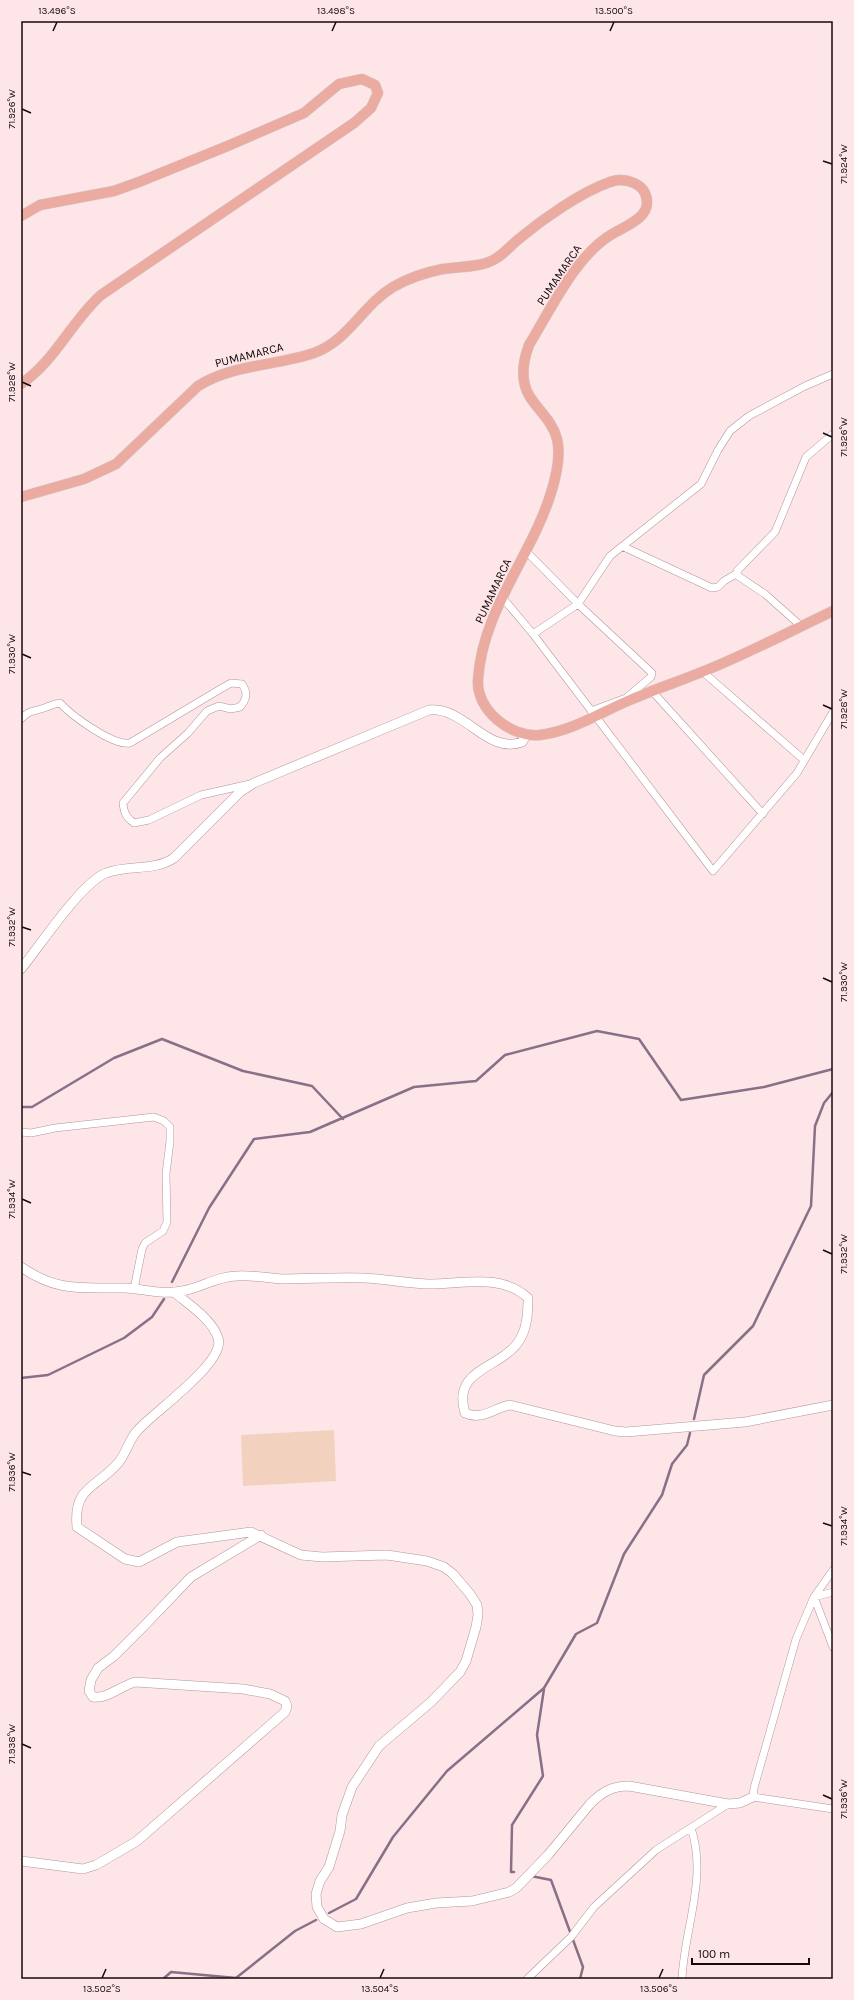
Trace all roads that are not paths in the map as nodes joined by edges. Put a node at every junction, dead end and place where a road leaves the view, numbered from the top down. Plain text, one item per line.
1 (21, 216) edge
2 (833, 374) edge
3 (21, 384) edge
4 (833, 434) edge
5 (21, 497) edge
6 (624, 547) junction
7 (526, 551) junction
8 (736, 574) junction
9 (502, 597) junction
10 (578, 604) junction
11 (833, 611) edge
12 (801, 626) junction
13 (533, 634) junction
14 (703, 672) junction
15 (652, 691) junction
16 (833, 712) edge
17 (593, 713) junction
18 (21, 719) edge
19 (527, 734) junction
20 (804, 760) junction
21 (254, 783) junction
22 (763, 814) junction
23 (21, 970) edge
24 (21, 1132) edge
25 (21, 1267) edge
26 (134, 1289) junction
27 (174, 1292) junction
28 (833, 1405) edge
29 (261, 1535) junction
30 (833, 1570) edge
31 (833, 1592) edge
32 (814, 1597) junction
33 (833, 1647) edge
34 (753, 1797) junction
35 (728, 1804) junction
36 (833, 1809) edge
37 (691, 1828) junction
38 (21, 1861) edge
39 (528, 1979) edge
40 (682, 1979) edge

1 - 3 main road
2 - 6 street
4 - 8 street
5 - 7 main road, PUMAMARCA
6 - 8 street
6 - 10 street
7 - 9 main road, PUMAMARCA
7 - 10 street
8 - 12 street
9 - 13 street
9 - 19 main road, PUMAMARCA
10 - 13 street
10 - 17 street
11 - 12 main road, PUMAMARCA
12 - 14 main road, PUMAMARCA
13 - 17 street
14 - 15 main road, PUMAMARCA
14 - 20 street
15 - 17 main road, PUMAMARCA
15 - 22 street
16 - 20 street
17 - 19 main road, PUMAMARCA
17 - 22 street
18 - 21 street
19 - 21 street
20 - 22 street
21 - 23 street
24 - 26 street
25 - 26 street
26 - 27 street
27 - 28 street
27 - 29 street
29 - 35 street
29 - 38 street
30 - 32 street
31 - 32 street
32 - 33 street
32 - 34 street
34 - 35 street
34 - 36 street
35 - 37 street
37 - 39 street
37 - 40 street

